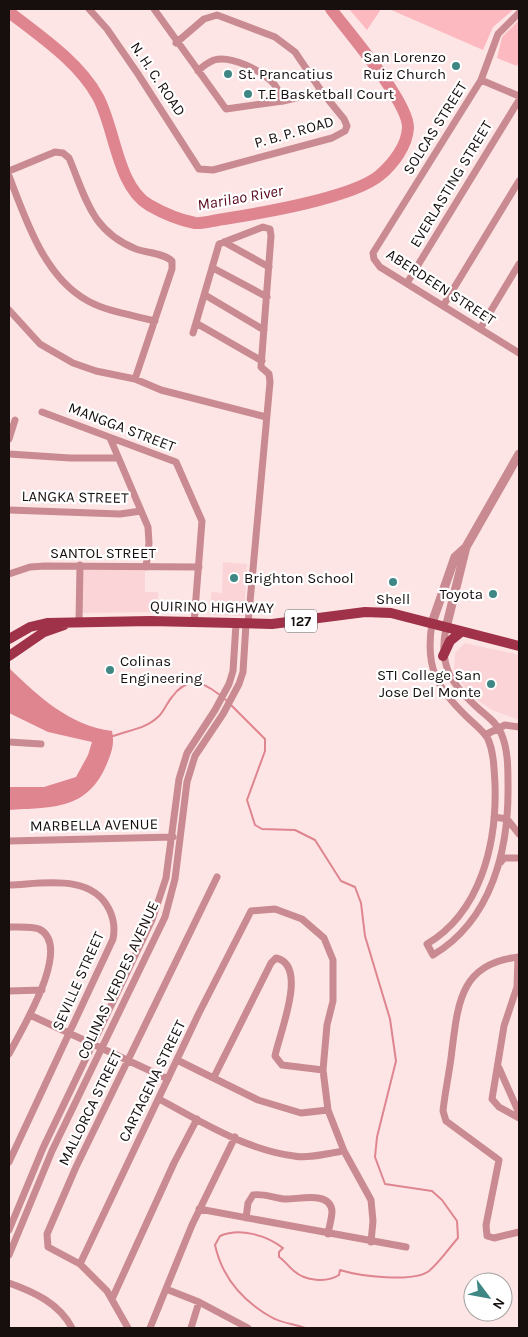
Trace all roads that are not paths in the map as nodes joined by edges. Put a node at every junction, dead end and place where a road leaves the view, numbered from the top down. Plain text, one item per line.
1 (89, 9) edge
2 (154, 9) edge
3 (519, 13) edge
4 (176, 43) junction
5 (198, 71) junction
6 (481, 80) junction
7 (322, 92) junction
8 (519, 98) edge
9 (283, 101) junction
10 (199, 169) joint
11 (9, 171) edge
12 (9, 176) edge
13 (519, 181) edge
14 (224, 242) junction
15 (374, 259) joint
16 (519, 264) edge
17 (269, 267) junction
18 (213, 268) junction
19 (407, 284) junction
20 (205, 295) junction
21 (267, 297) junction
22 (443, 306) junction
23 (9, 310) edge
24 (155, 321) junction
25 (196, 324) junction
26 (480, 329) junction
27 (264, 330) junction
28 (193, 333) dead end
29 (518, 349) edge
30 (262, 361) junction
31 (135, 379) junction
32 (42, 412) dead end
33 (266, 417) junction
34 (15, 420) dead end
35 (110, 438) junction
36 (9, 439) edge
37 (9, 454) edge
38 (519, 454) edge
39 (117, 458) junction
40 (9, 510) edge
41 (141, 511) junction
42 (466, 547) junction
43 (80, 565) junction
44 (146, 567) junction
45 (199, 567) junction
46 (9, 574) edge
47 (79, 621) junction
48 (194, 623) junction
49 (243, 624) junction
50 (432, 624) junction
51 (446, 628) junction
52 (461, 632) junction
53 (9, 639) edge
54 (519, 646) edge
55 (9, 656) edge
56 (443, 656) junction
57 (227, 688) junction
58 (235, 693) junction
59 (213, 713) junction
60 (221, 717) junction
61 (519, 727) edge
62 (499, 729) junction
63 (485, 735) junction
64 (9, 742) edge
65 (41, 744) dead end
66 (176, 792) junction
67 (185, 793) junction
68 (494, 817) junction
69 (507, 819) junction
70 (519, 834) edge
71 (171, 837) junction
72 (180, 837) junction
73 (9, 842) edge
74 (519, 858) edge
75 (499, 864) junction
76 (217, 877) dead end
77 (9, 885) edge
78 (9, 927) edge
79 (518, 957) edge
80 (42, 990) junction
81 (9, 991) edge
82 (30, 1015) junction
83 (70, 1034) junction
84 (9, 1036) edge
85 (18, 1036) junction
86 (93, 1043) junction
87 (102, 1048) junction
88 (9, 1054) edge
89 (177, 1060) junction
90 (128, 1061) junction
91 (498, 1068) junction
92 (324, 1070) junction
93 (214, 1077) junction
94 (168, 1079) junction
95 (158, 1099) junction
96 (328, 1110) junction
97 (519, 1113) edge
98 (519, 1118) edge
99 (197, 1119) junction
100 (235, 1137) junction
101 (344, 1151) junction
102 (9, 1162) edge
103 (199, 1209) junction
104 (246, 1218) junction
105 (9, 1230) edge
106 (519, 1232) edge
107 (328, 1234) junction
108 (371, 1242) junction
109 (406, 1247) dead end
110 (9, 1256) edge
111 (80, 1264) junction
112 (9, 1283) edge
113 (166, 1289) junction
114 (112, 1299) junction
115 (199, 1302) junction
116 (72, 1328) edge
117 (128, 1328) edge
118 (150, 1328) edge
119 (191, 1328) edge
120 (248, 1328) edge

1 - 10 street, N. H. C. ROAD
2 - 4 street
3 - 6 street, SOLCAS STREET
4 - 5 street
4 - 7 street, P. B. P. ROAD
5 - 9 street
5 - 9 street
6 - 8 street
6 - 15 street, SOLCAS STREET
7 - 9 street
7 - 10 street, P. B. P. ROAD
8 - 19 street, EVERLASTING STREET
11 - 24 street
12 - 24 street
13 - 22 street
14 - 17 street
14 - 17 street
14 - 18 street
15 - 19 street, ABERDEEN STREET
16 - 26 street
17 - 21 street
18 - 20 street
18 - 21 street
19 - 22 street, ABERDEEN STREET
20 - 25 street
20 - 27 street
21 - 27 street
22 - 26 street, ABERDEEN STREET
23 - 31 street
24 - 31 street
25 - 28 street
25 - 30 street
26 - 29 street, ABERDEEN STREET
27 - 30 street
30 - 33 street
31 - 33 street
32 - 35 street, MANGGA STREET
33 - 49 street
34 - 36 street
35 - 39 street
35 - 45 street, MANGGA STREET
37 - 39 street
38 - 42 street
39 - 41 street
40 - 41 street, LANGKA STREET
41 - 44 street
42 - 50 street
42 - 51 street
43 - 44 street, SANTOL STREET
43 - 46 street, SANTOL STREET
43 - 47 street
44 - 45 street, SANTOL STREET
45 - 48 street, MANGGA STREET
47 - 48 main road, QUIRINO HIGHWAY / 127
47 - 53 main road, QUIRINO HIGHWAY / 127
47 - 55 main road, QUIRINO HIGHWAY / 127
48 - 49 main road, QUIRINO HIGHWAY / 127
49 - 50 main road, QUIRINO HIGHWAY / 127
49 - 57 street, COLINAS VERDES AVENUE
49 - 58 street, COLINAS VERDES AVENUE
50 - 51 main road, QUIRINO HIGHWAY / 127
50 - 63 street
51 - 52 main road, QUIRINO HIGHWAY / 127
51 - 56 street
52 - 54 main road, QUIRINO HIGHWAY / 127
52 - 56 main road
56 - 62 street
57 - 58 street
57 - 59 street, COLINAS VERDES AVENUE
58 - 60 street, COLINAS VERDES AVENUE
59 - 60 street
59 - 66 street, COLINAS VERDES AVENUE
60 - 67 street, COLINAS VERDES AVENUE
61 - 62 street
62 - 63 street
62 - 69 street
63 - 68 street
64 - 65 street
66 - 67 street
66 - 71 street, COLINAS VERDES AVENUE
67 - 72 street, COLINAS VERDES AVENUE
68 - 69 street
68 - 75 street
69 - 70 street
69 - 75 street
71 - 72 street, MARBELLA AVENUE
71 - 73 street, MARBELLA AVENUE
71 - 86 street, COLINAS VERDES AVENUE
72 - 87 street, COLINAS VERDES AVENUE
74 - 75 street
76 - 90 street, MALLORCA STREET
77 - 83 street, SEVILLE STREET
78 - 80 street
79 - 91 street
79 - 106 street
80 - 81 street
80 - 82 street
82 - 83 street
82 - 85 street
83 - 86 street
83 - 102 street, SEVILLE STREET
84 - 85 street
85 - 88 street
86 - 87 street
86 - 105 street, COLINAS VERDES AVENUE
87 - 90 street
87 - 110 street, COLINAS VERDES AVENUE
89 - 92 street, CARTAGENA STREET
89 - 93 street
89 - 94 street, CARTAGENA STREET
90 - 94 street
90 - 111 street, MALLORCA STREET
91 - 97 street
91 - 98 street
92 - 93 street
92 - 96 street
93 - 96 street
94 - 95 street, CARTAGENA STREET
95 - 99 street
95 - 111 street, CARTAGENA STREET
96 - 101 street
99 - 100 street
99 - 114 street
100 - 101 street
100 - 103 street
101 - 108 street
103 - 104 street
103 - 113 street
104 - 107 street
104 - 107 street
107 - 108 street
108 - 109 street
111 - 114 street, MALLORCA STREET
112 - 116 street
113 - 115 street
113 - 118 street
114 - 117 street, MALLORCA STREET
115 - 119 street
115 - 120 street

